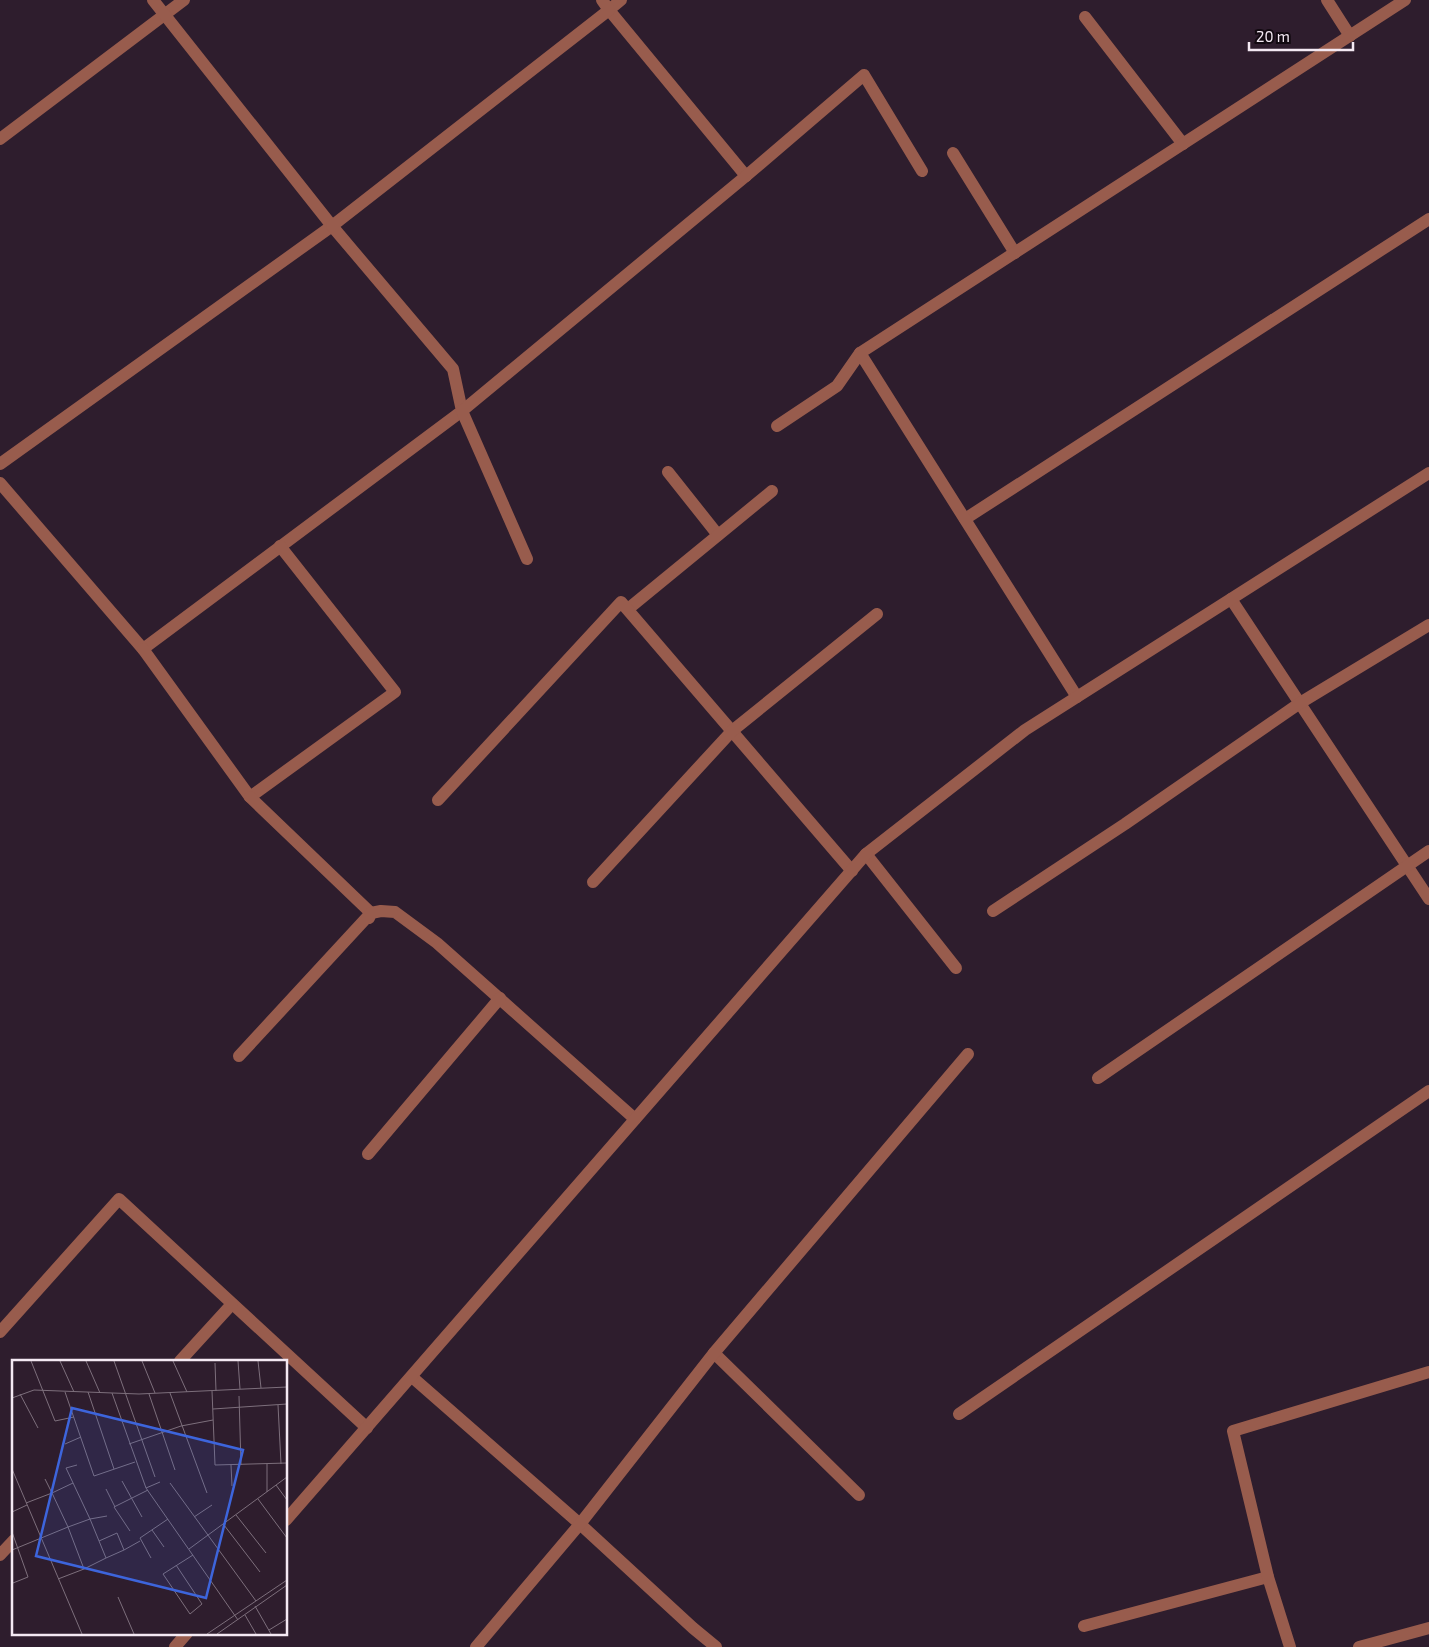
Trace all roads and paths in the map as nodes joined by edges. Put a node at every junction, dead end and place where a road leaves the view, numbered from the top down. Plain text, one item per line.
1 (153, 0) edge
2 (184, 0) edge
3 (621, 0) edge
4 (1327, 0) edge
5 (1405, 0) edge
6 (606, 5) edge
7 (164, 15) junction
8 (1086, 17) dead end
9 (1350, 36) junction
10 (0, 139) edge
11 (1183, 144) junction
12 (953, 153) dead end
13 (922, 171) dead end
14 (746, 176) junction
15 (1429, 219) edge
16 (332, 226) junction
17 (1015, 253) junction
18 (860, 353) junction
19 (462, 411) junction
20 (778, 426) dead end
21 (0, 464) edge
22 (668, 472) dead end
23 (1429, 473) edge
24 (0, 482) edge
25 (772, 491) dead end
26 (965, 519) junction
27 (718, 535) junction
28 (280, 546) junction
29 (527, 559) dead end
30 (1231, 599) junction
31 (628, 609) junction
32 (878, 614) dead end
33 (1429, 625) edge
34 (143, 649) junction
35 (1077, 697) junction
36 (1300, 703) junction
37 (732, 731) junction
38 (250, 797) junction
39 (438, 800) dead end
40 (1429, 851) edge
41 (866, 854) junction
42 (1407, 865) junction
43 (852, 871) junction
44 (593, 882) dead end
45 (1429, 899) edge
46 (993, 911) dead end
47 (370, 916) junction
48 (956, 968) dead end
49 (500, 998) junction
50 (968, 1054) dead end
51 (240, 1056) dead end
52 (1098, 1078) dead end
53 (1429, 1091) edge
54 (635, 1119) junction
55 (368, 1154) dead end
56 (232, 1304) junction
57 (0, 1332) edge
58 (714, 1353) junction
59 (181, 1360) edge
60 (1429, 1372) edge
61 (412, 1377) junction
62 (959, 1414) dead end
63 (367, 1428) junction
64 (859, 1495) dead end
65 (288, 1518) edge
66 (580, 1524) junction
67 (12, 1542) edge
68 (0, 1555) edge
69 (1268, 1577) junction
70 (1084, 1626) dead end
71 (1429, 1628) edge
72 (186, 1634) edge
73 (709, 1645) edge
74 (175, 1647) edge
75 (476, 1647) edge
76 (1290, 1647) edge
77 (1359, 1647) edge

1 - 7 street
2 - 7 street
3 - 6 street
4 - 9 street
5 - 9 street
6 - 14 street
6 - 16 street
7 - 10 street
7 - 16 street
8 - 11 street
9 - 11 street
11 - 17 street
12 - 17 street
13 - 14 street
14 - 19 street
15 - 26 street
16 - 19 street
16 - 21 street
17 - 18 street
18 - 20 street
18 - 26 street
19 - 28 street
19 - 29 street
22 - 27 street
23 - 30 street
24 - 34 street
25 - 27 street
26 - 35 street
27 - 31 street
28 - 34 street
28 - 38 street
30 - 35 street
30 - 36 street
31 - 37 street
31 - 39 street
32 - 37 street
33 - 36 street
34 - 38 street
35 - 41 street
36 - 42 street
36 - 46 street
37 - 43 street
37 - 44 street
38 - 47 street
40 - 42 street
41 - 43 street
41 - 48 street
42 - 45 street
42 - 52 street
43 - 54 street
47 - 49 street
47 - 51 street
49 - 54 street
49 - 55 street
50 - 58 street
53 - 62 street
54 - 61 street
56 - 57 street
56 - 59 street
56 - 63 street
58 - 64 street
58 - 66 street
60 - 69 street
61 - 63 street
61 - 66 street
63 - 65 street
66 - 73 street
66 - 75 street
67 - 68 street
69 - 70 street
69 - 76 street
71 - 77 street
72 - 74 street

